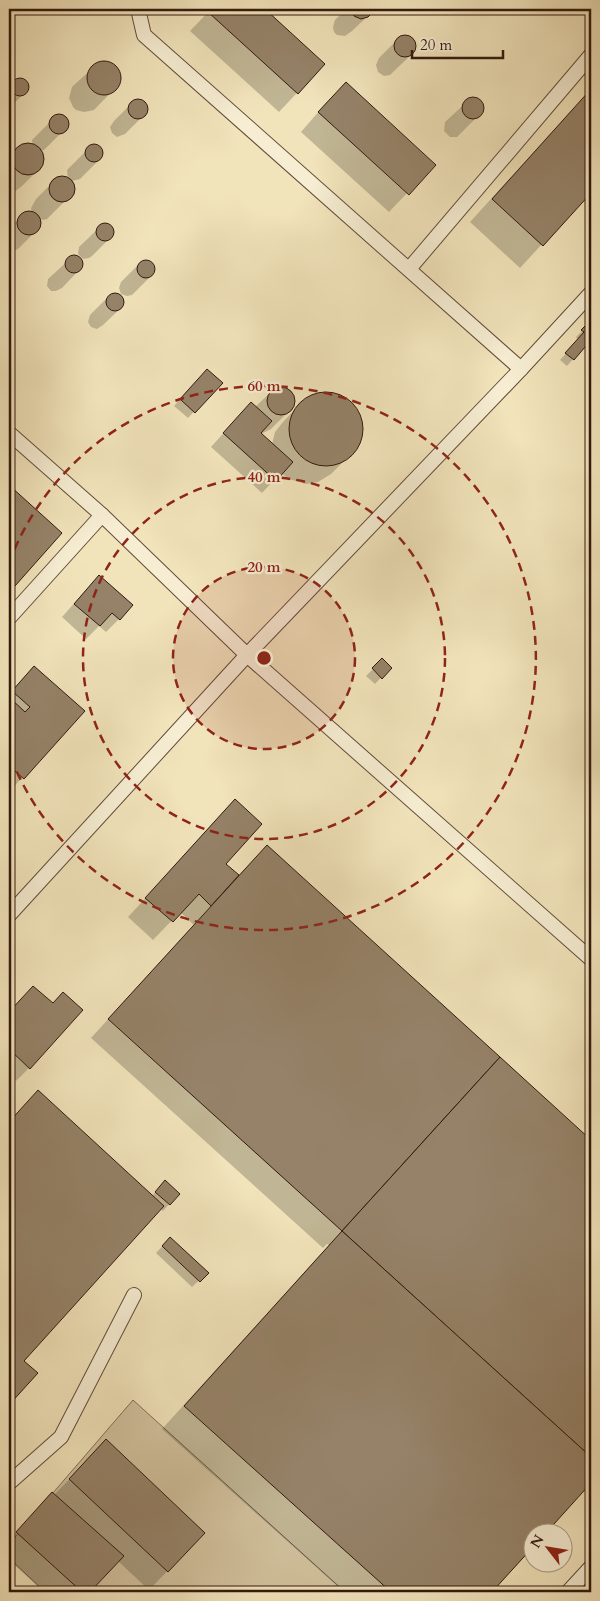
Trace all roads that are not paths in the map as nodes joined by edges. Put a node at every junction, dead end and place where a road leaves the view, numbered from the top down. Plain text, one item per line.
1 (138, 9) edge
2 (591, 54) edge
3 (409, 269) junction
4 (591, 293) edge
5 (521, 369) junction
6 (9, 433) edge
7 (102, 515) junction
8 (9, 618) edge
9 (246, 655) junction
10 (9, 915) edge
11 (591, 959) edge
12 (134, 1295) dead end
13 (9, 1483) edge
14 (591, 1567) edge
15 (568, 1592) edge

1 - 3 lane
2 - 3 lane
3 - 5 lane
4 - 5 lane
5 - 9 lane
6 - 7 lane
7 - 8 lane
7 - 9 lane
9 - 10 lane
9 - 11 lane
12 - 13 lane
14 - 15 lane

